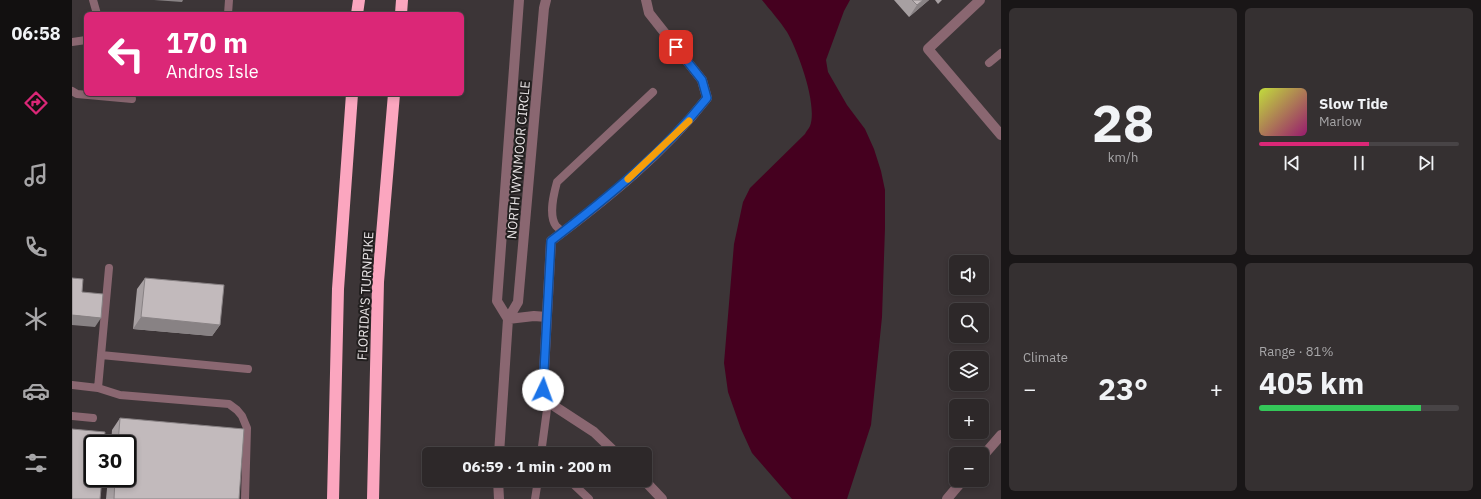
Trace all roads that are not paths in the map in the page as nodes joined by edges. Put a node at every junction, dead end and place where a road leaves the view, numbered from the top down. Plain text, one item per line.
1 (93, 0) edge
2 (229, 0) edge
3 (359, 0) edge
4 (402, 0) edge
5 (519, 0) edge
6 (546, 0) edge
7 (646, 0) edge
8 (980, 0) edge
9 (96, 12) edge
10 (228, 12) edge
11 (358, 12) edge
12 (401, 12) edge
13 (84, 40) edge
14 (72, 42) edge
15 (1001, 53) edge
16 (989, 63) dead end
17 (72, 91) edge
18 (653, 92) dead end
19 (84, 95) edge
20 (99, 96) edge
21 (352, 96) edge
22 (394, 96) edge
23 (132, 99) dead end
24 (1001, 135) edge
25 (563, 232) junction
26 (109, 268) dead end
27 (547, 317) junction
28 (508, 319) junction
29 (101, 355) junction
30 (248, 369) dead end
31 (72, 385) edge
32 (98, 388) junction
33 (548, 402) junction
34 (72, 416) edge
35 (93, 418) dead end
36 (1001, 435) edge
37 (499, 447) edge
38 (542, 447) edge
39 (610, 447) edge
40 (989, 449) edge
41 (498, 487) edge
42 (537, 487) edge
43 (576, 487) edge
44 (651, 487) edge
45 (957, 487) edge
46 (245, 499) edge
47 (333, 499) edge
48 (373, 499) edge
49 (499, 499) edge
50 (536, 499) edge
51 (589, 499) edge
52 (662, 499) edge
53 (947, 499) edge

1 - 9 lane
2 - 10 lane
3 - 11 highway
4 - 12 highway
5 - 28 street, NORTH WYNMOOR CIRCLE
6 - 28 street, NORTH WYNMOOR CIRCLE
7 - 25 street
8 - 24 street
13 - 14 lane
15 - 16 lane
17 - 19 lane
18 - 25 lane
20 - 23 lane
21 - 47 highway, FLORIDA'S TURNPIKE
22 - 48 highway, FLORIDA'S TURNPIKE
25 - 27 street
26 - 29 lane
27 - 28 street
27 - 33 street
28 - 37 street, NORTH WYNMOOR CIRCLE
29 - 30 lane
29 - 32 lane
31 - 32 lane
32 - 46 lane
33 - 38 lane
33 - 39 street
34 - 35 lane
36 - 40 street
41 - 49 street
42 - 50 lane
43 - 51 lane
44 - 52 street
45 - 53 street

